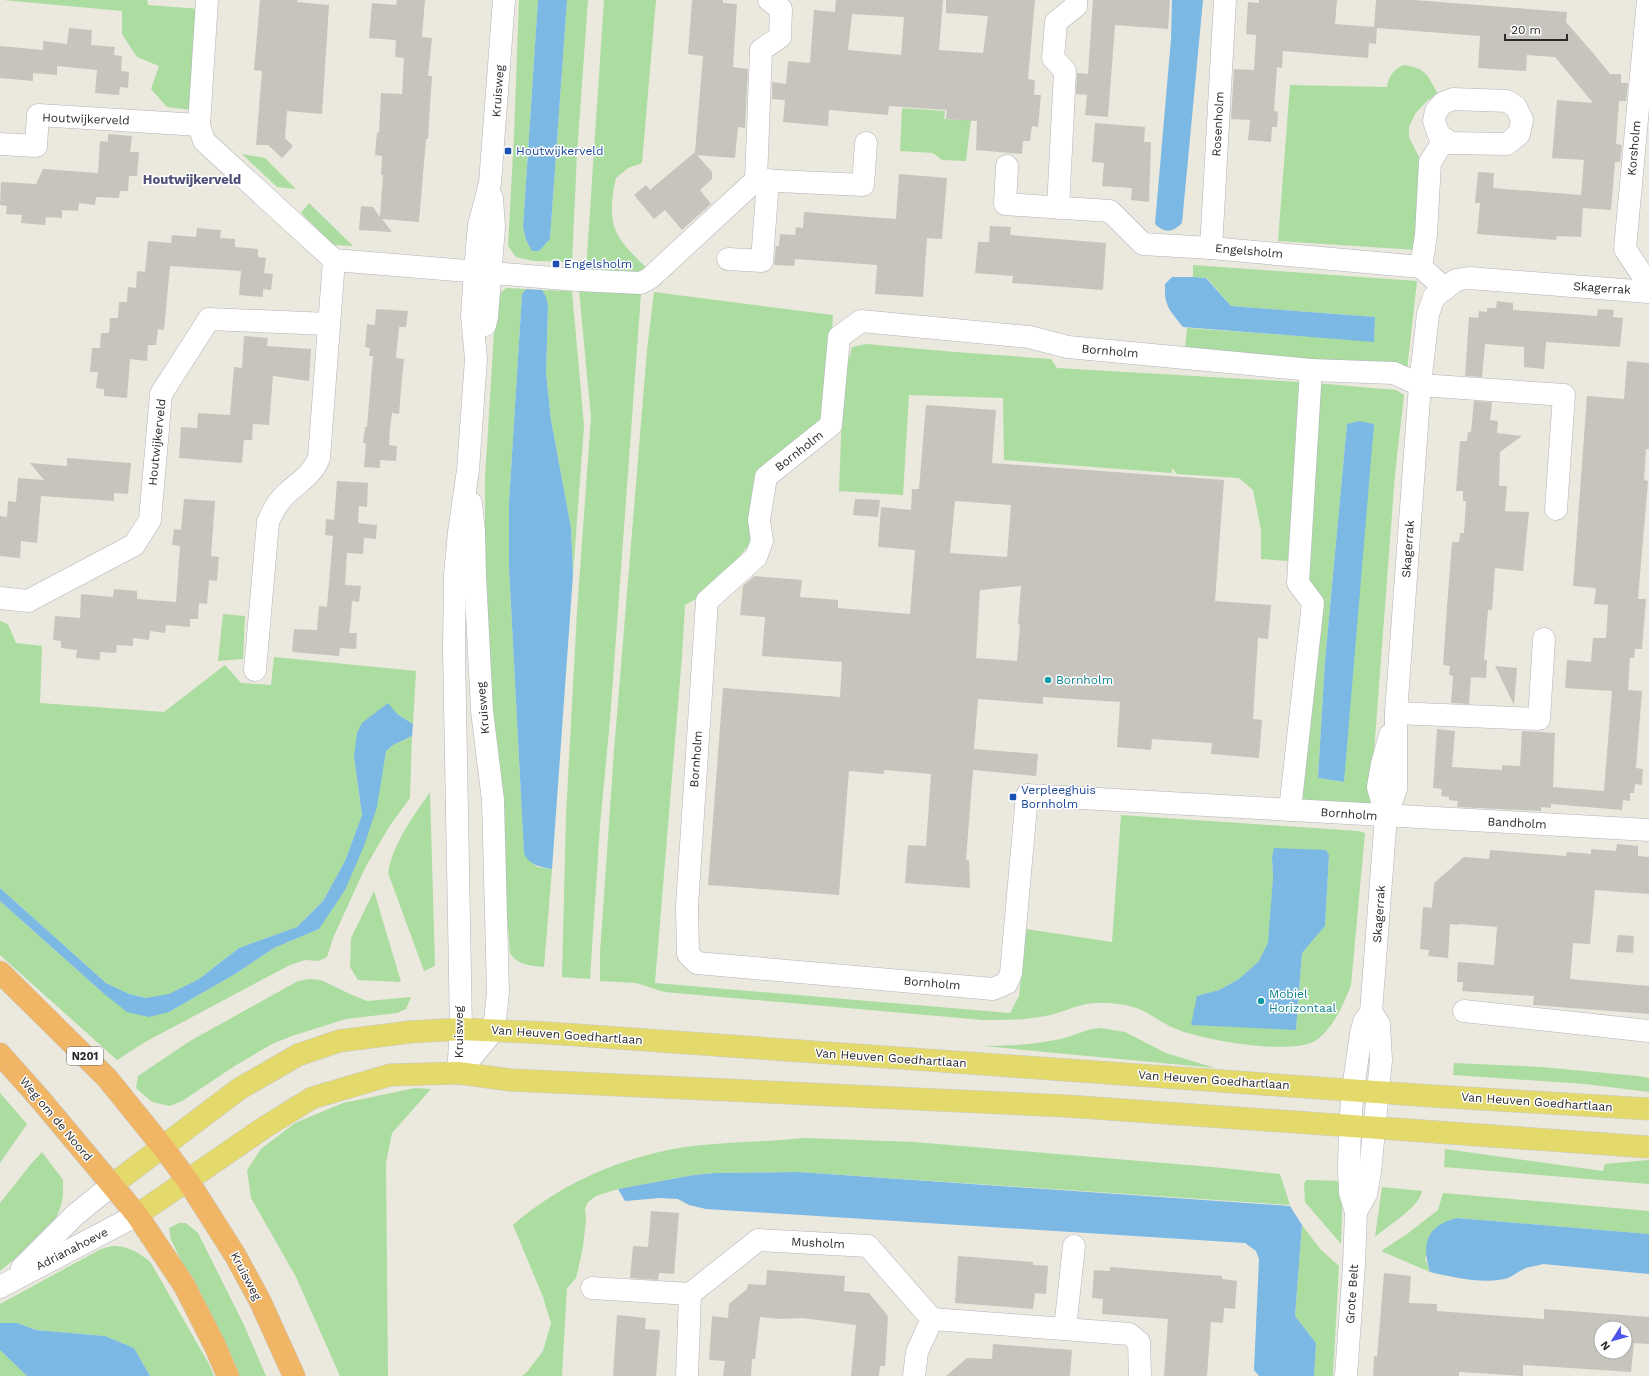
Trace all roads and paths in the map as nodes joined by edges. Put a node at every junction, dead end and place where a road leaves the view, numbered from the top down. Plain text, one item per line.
1 (207, 0) edge
2 (504, 0) edge
3 (769, 0) edge
4 (1076, 0) edge
5 (1225, 0) edge
6 (1648, 0) edge
7 (199, 125) junction
8 (1445, 139) dead end
9 (866, 143) dead end
10 (0, 144) edge
11 (1007, 166) dead end
12 (762, 180) junction
13 (1058, 208) junction
14 (1211, 248) junction
15 (728, 259) dead end
16 (334, 260) junction
17 (1421, 267) junction
18 (483, 271) junction
19 (1445, 289) junction
20 (1646, 291) edge
21 (329, 324) junction
22 (1311, 370) junction
23 (1420, 386) junction
24 (468, 470) junction
25 (1556, 509) dead end
26 (0, 598) edge
27 (1544, 639) dead end
28 (255, 670) dead end
29 (1396, 713) junction
30 (1290, 810) junction
31 (1386, 816) junction
32 (1648, 825) edge
33 (0, 972) edge
34 (1371, 1012) junction
35 (1464, 1012) dead end
36 (460, 1030) junction
37 (494, 1030) junction
38 (1649, 1031) edge
39 (0, 1054) edge
40 (458, 1073) junction
41 (1353, 1090) junction
42 (1377, 1092) junction
43 (1649, 1109) edge
44 (1350, 1126) junction
45 (1374, 1128) junction
46 (162, 1146) junction
47 (1649, 1147) edge
48 (188, 1181) junction
49 (112, 1185) junction
50 (1356, 1212) junction
51 (137, 1215) junction
52 (1074, 1246) dead end
53 (4, 1284) edge
54 (592, 1288) dead end
55 (690, 1294) junction
56 (932, 1319) junction
57 (1065, 1329) junction
58 (228, 1376) edge
59 (294, 1376) edge
60 (687, 1376) edge
61 (914, 1376) edge
62 (1140, 1376) edge
63 (1346, 1376) edge

1 - 7 street
2 - 18 street, Kruisweg
3 - 12 street
4 - 13 street
5 - 14 street, Rosenholm
6 - 20 street, Korsholm
7 - 10 street, Houtwijkerveld
7 - 16 street
8 - 17 street
9 - 12 street
11 - 13 street, Engelsholm
12 - 15 street
12 - 18 street
13 - 14 street, Engelsholm
14 - 17 street, Engelsholm
16 - 18 street
16 - 21 street
17 - 19 street
18 - 24 street, Kruisweg
19 - 20 street, Skagerrak
19 - 23 street, Skagerrak
21 - 26 street, Houtwijkerveld
21 - 28 street
22 - 23 street, Bornholm
22 - 30 street
22 - 30 street, Bornholm
23 - 25 street
23 - 29 street, Skagerrak
24 - 36 street, Kruisweg
24 - 37 street, Kruisweg
27 - 29 street
29 - 31 street, Skagerrak
30 - 31 street, Bornholm
31 - 32 street, Bandholm
31 - 34 street, Skagerrak
33 - 46 highway, N201
34 - 41 street, Skagerrak
34 - 42 street, Skagerrak
35 - 38 street
36 - 37 main road, Van Heuven Goedhartlaan
36 - 40 street, Kruisweg
36 - 46 main road, Van Heuven Goedhartlaan
37 - 40 street, Kruisweg
37 - 41 main road, Van Heuven Goedhartlaan
39 - 49 highway, Weg om de Noord
40 - 44 main road
40 - 48 main road
41 - 42 main road, Van Heuven Goedhartlaan
41 - 44 street, Skagerrak
42 - 43 main road, Van Heuven Goedhartlaan
42 - 45 street, Skagerrak
44 - 45 main road
44 - 50 street, Grote Belt
45 - 47 main road
45 - 50 street, Grote Belt
46 - 48 highway, N201
46 - 49 main road, Van Heuven Goedhartlaan
48 - 51 main road
48 - 59 highway, Kruisweg / N201
49 - 51 highway, Weg om de Noord
49 - 53 street, Adrianahoeve
50 - 63 street, Grote Belt
51 - 53 street, Adrianahoeve
51 - 58 highway
52 - 57 street
54 - 55 street
55 - 56 street, Musholm
55 - 60 street
56 - 57 street
56 - 61 street
57 - 62 street

